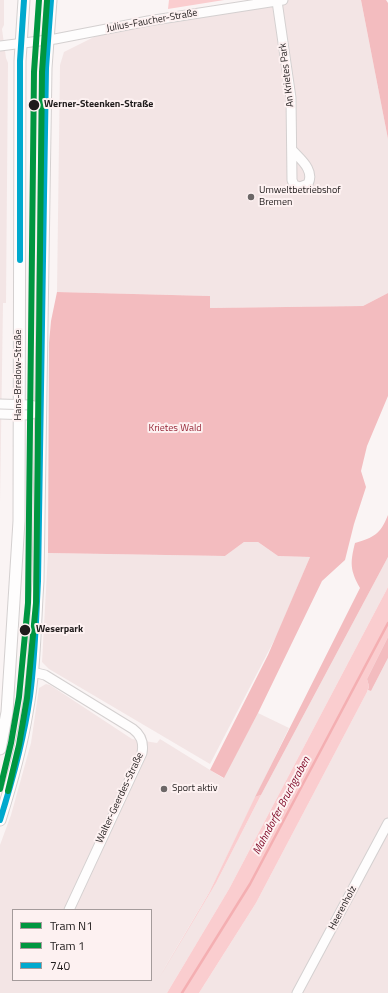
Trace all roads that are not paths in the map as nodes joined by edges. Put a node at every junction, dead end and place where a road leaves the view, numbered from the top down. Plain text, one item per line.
1 (24, 0) edge
2 (51, 0) edge
3 (280, 1) edge
4 (48, 40) junction
5 (21, 44) junction
6 (0, 46) edge
7 (292, 150) dead end
8 (0, 404) edge
9 (41, 409) junction
10 (19, 410) junction
11 (0, 414) edge
12 (32, 672) junction
13 (0, 749) edge
14 (0, 820) edge
15 (388, 823) edge
16 (69, 909) edge
17 (297, 993) edge

1 - 5 main road, Hans-Bredow-Straße
2 - 4 main road
3 - 4 street, Julius-Faucher-Straße
3 - 7 street, An Krietes Park
4 - 5 street, Julius-Faucher-Straße
4 - 9 main road
5 - 6 street
5 - 10 main road, Hans-Bredow-Straße
8 - 10 street
9 - 10 street
9 - 12 main road
10 - 11 street
10 - 13 main road, Hans-Bredow-Straße
12 - 14 main road
12 - 16 street, Walter-Geerdes-Straße
15 - 17 street, Heerenholz

